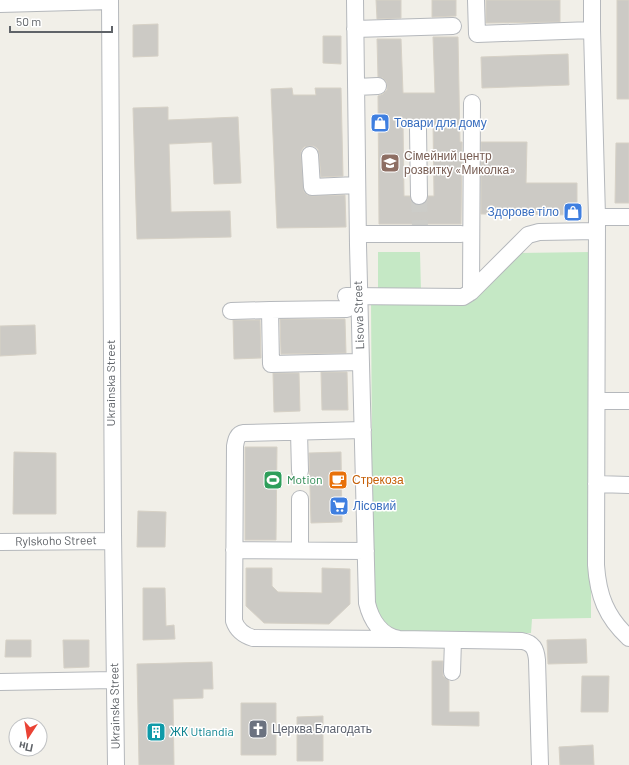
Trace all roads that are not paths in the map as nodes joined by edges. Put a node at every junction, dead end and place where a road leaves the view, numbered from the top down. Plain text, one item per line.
1 (355, 0) edge
2 (476, 0) edge
3 (592, 0) edge
4 (110, 1) edge
5 (0, 4) edge
6 (453, 26) dead end
7 (355, 29) junction
8 (592, 30) junction
9 (378, 86) dead end
10 (356, 87) junction
11 (472, 103) dead end
12 (418, 129) dead end
13 (310, 155) dead end
14 (357, 185) junction
15 (419, 196) tunnel mouth
16 (629, 217) edge
17 (597, 224) junction
18 (358, 234) junction
19 (461, 234) dead end
20 (471, 292) junction
21 (350, 301) junction
22 (270, 310) junction
23 (231, 311) dead end
24 (361, 362) junction
25 (598, 401) junction
26 (629, 401) edge
27 (363, 430) junction
28 (299, 432) junction
29 (300, 471) dead end
30 (596, 484) junction
31 (629, 485) edge
32 (300, 499) dead end
33 (113, 541) junction
34 (0, 542) edge
35 (234, 550) junction
36 (300, 550) junction
37 (366, 551) junction
38 (629, 638) edge
39 (399, 639) junction
40 (454, 640) junction
41 (452, 672) dead end
42 (114, 680) junction
43 (0, 682) edge
44 (116, 765) edge
45 (540, 765) edge

1 - 7 street, Lisova Street
2 - 8 street
3 - 8 street
4 - 5 street
4 - 33 street, Ukrainska Street
6 - 7 street
7 - 10 street, Lisova Street
8 - 17 street
9 - 10 street
10 - 14 street, Lisova Street
11 - 20 street
12 - 15 street
13 - 14 street
14 - 18 street, Lisova Street
16 - 17 street
17 - 20 street
17 - 25 street
18 - 19 street
18 - 21 street, Lisova Street
20 - 21 street
21 - 22 street
21 - 24 street, Lisova Street
22 - 23 street
22 - 24 street
24 - 27 street, Lisova Street
25 - 26 street
25 - 30 street
27 - 28 street
27 - 37 street, Lisova Street
28 - 29 street
28 - 35 street
30 - 31 street
30 - 38 street
32 - 36 street
33 - 34 street, Rylskoho Street
33 - 42 street, Ukrainska Street
35 - 36 street
35 - 39 street
36 - 37 street
37 - 39 street, Lisova Street
39 - 40 street
40 - 41 street
40 - 45 street
42 - 43 street
42 - 44 street, Ukrainska Street

